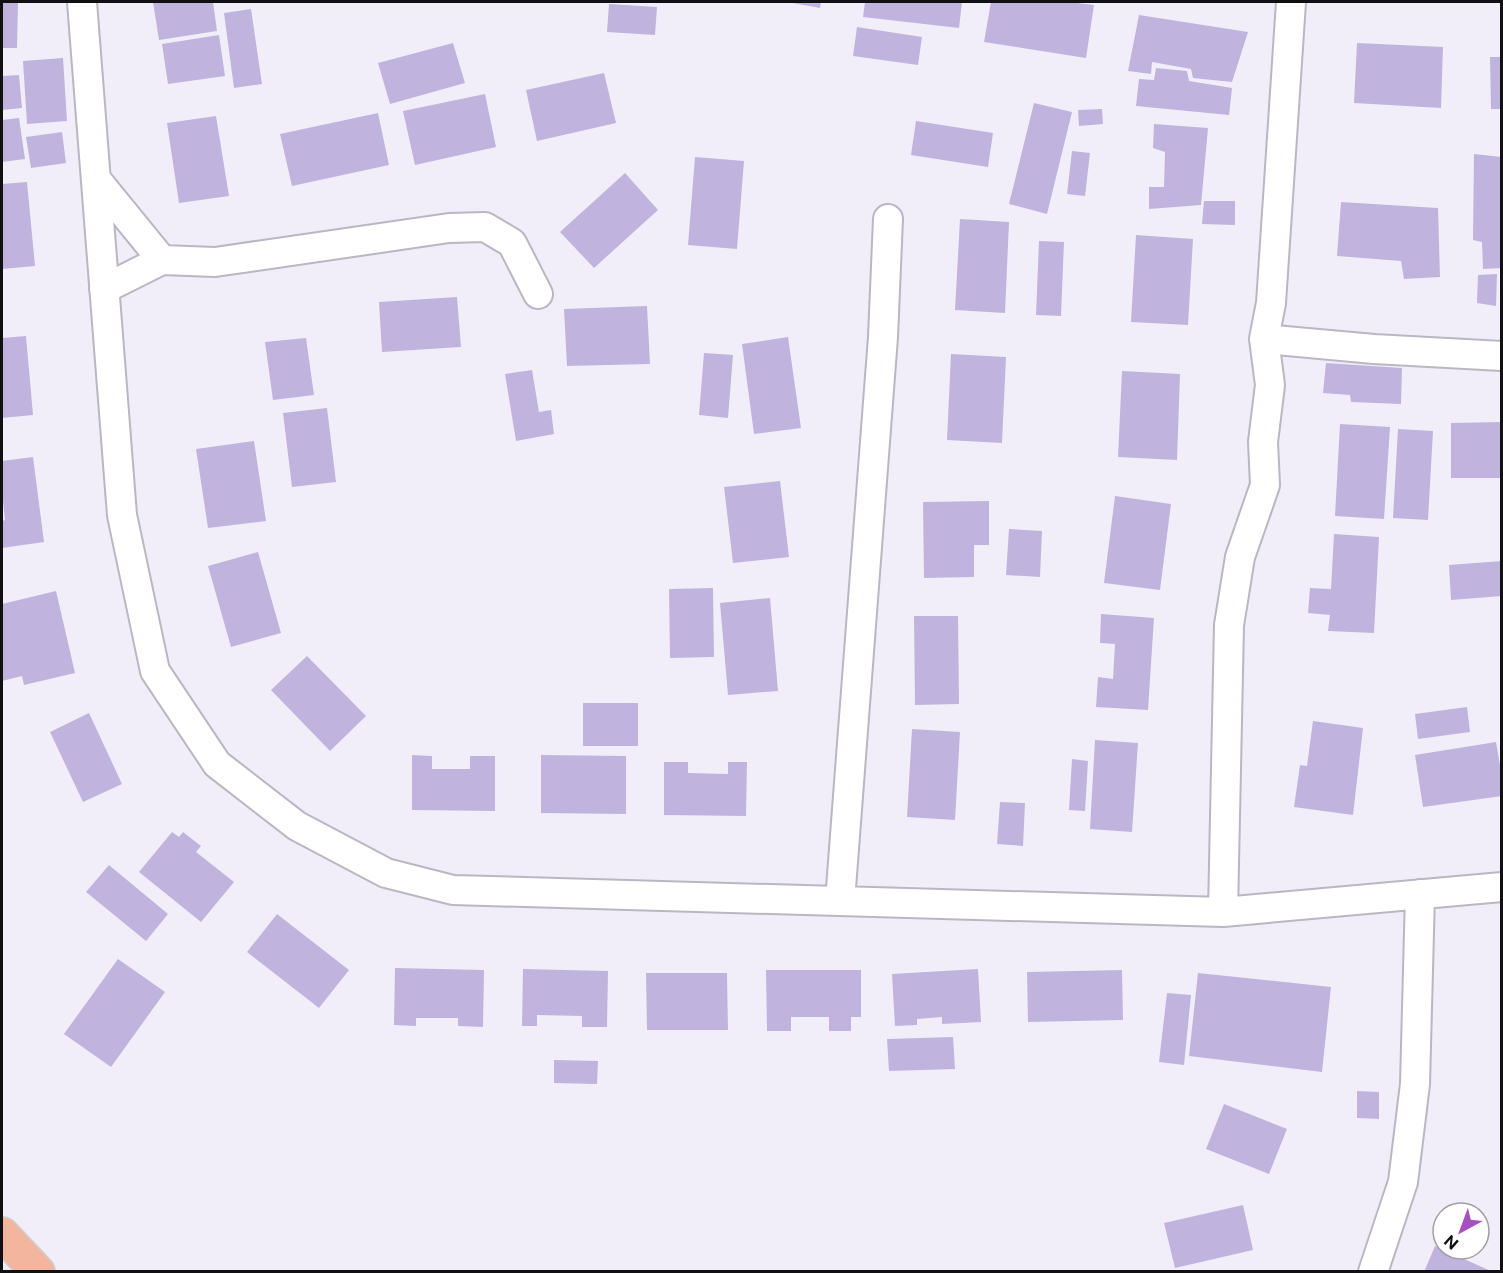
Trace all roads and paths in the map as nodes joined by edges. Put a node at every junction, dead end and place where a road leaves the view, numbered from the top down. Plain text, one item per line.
1 (82, 2) edge
2 (1291, 2) edge
3 (96, 180) junction
4 (888, 219) dead end
5 (162, 260) junction
6 (104, 289) junction
7 (538, 294) dead end
8 (1264, 339) junction
9 (1502, 356) edge
10 (1502, 887) edge
11 (1420, 894) junction
12 (840, 901) junction
13 (1223, 912) junction
14 (2, 1234) edge
15 (38, 1272) edge
16 (1373, 1272) edge

1 - 3 street
2 - 8 street
3 - 5 street
3 - 6 street
4 - 12 street
5 - 6 street
5 - 7 street
6 - 12 street
8 - 9 street
8 - 13 street
10 - 11 street
11 - 13 street
11 - 16 street
12 - 13 street
14 - 15 main road

